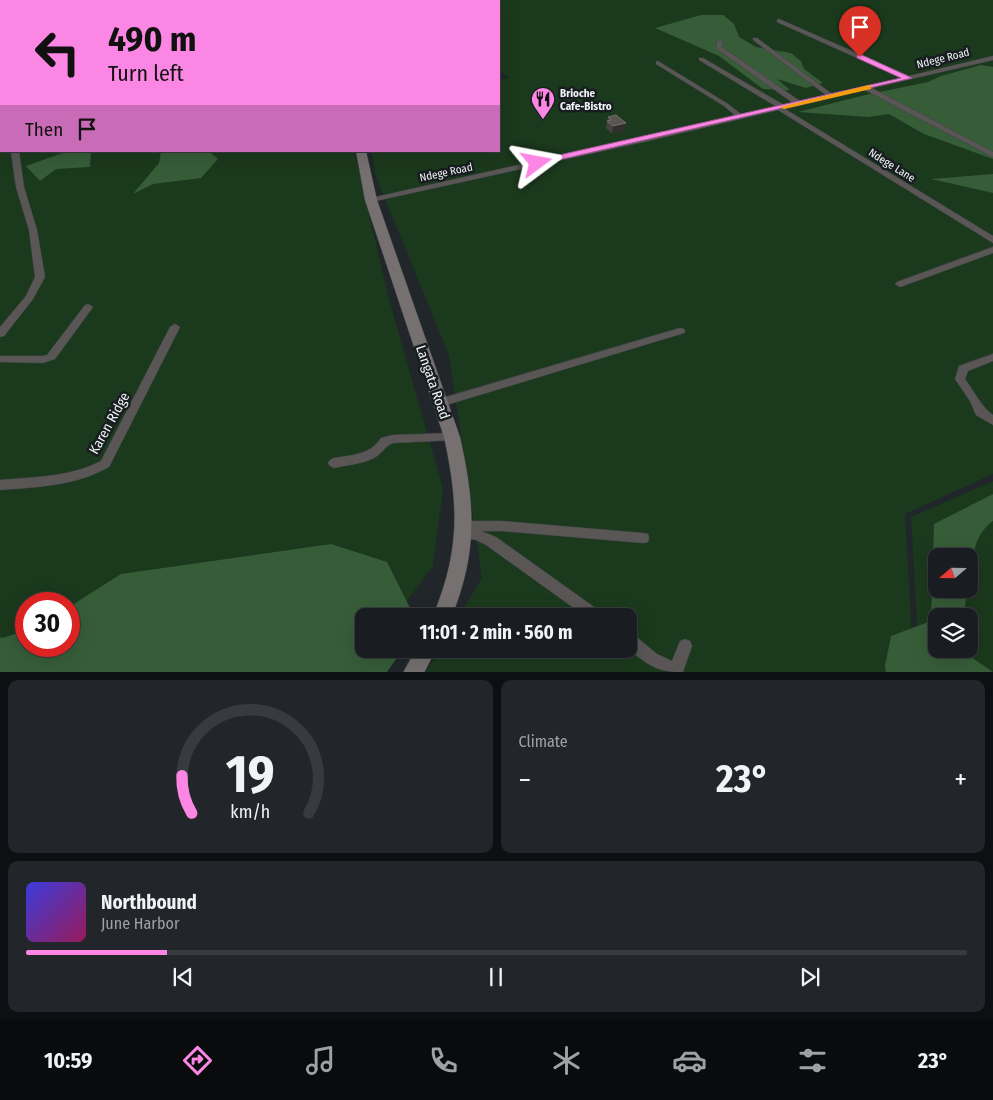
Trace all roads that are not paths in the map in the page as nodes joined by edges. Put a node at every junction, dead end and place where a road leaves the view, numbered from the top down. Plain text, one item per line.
1 (779, 21) dead end
2 (755, 39) dead end
3 (720, 42) dead end
4 (993, 58) edge
5 (701, 59) dead end
6 (658, 63) dead end
7 (908, 78) junction
8 (866, 88) junction
9 (831, 96) junction
10 (799, 104) junction
11 (780, 108) junction
12 (741, 117) junction
13 (15, 152) edge
14 (361, 152) edge
15 (993, 155) edge
16 (371, 200) junction
17 (993, 240) edge
18 (993, 250) edge
19 (900, 284) dead end
20 (88, 307) dead end
21 (175, 327) dead end
22 (680, 331) dead end
23 (0, 334) edge
24 (993, 358) edge
25 (0, 359) edge
26 (440, 404) junction
27 (993, 421) edge
28 (452, 437) junction
29 (334, 463) dead end
30 (0, 485) edge
31 (464, 530) junction
32 (643, 538) dead end
33 (446, 608) edge
34 (585, 608) edge
35 (637, 646) edge
36 (684, 646) dead end
37 (421, 658) edge
38 (413, 672) edge

1 - 7 street
2 - 9 street
3 - 10 street
4 - 7 street, Ndege Road
5 - 11 street, Ndege Lane
6 - 12 street
7 - 8 street, Ndege Road
8 - 9 street, Ndege Road
8 - 15 street
9 - 10 street, Ndege Road
10 - 11 street, Ndege Road
11 - 12 street, Ndege Road
11 - 17 street, Ndege Lane
12 - 16 street, Ndege Road
13 - 23 street
14 - 16 main road, Langata Road
16 - 26 main road, Langata Road
18 - 19 street
20 - 25 street
21 - 30 street, Karen Ridge
22 - 26 street
24 - 27 street
26 - 28 main road, Langata Road
28 - 29 street
28 - 31 main road, Langata Road
31 - 32 street
31 - 33 main road, Langata Road
31 - 34 street
35 - 36 street
37 - 38 main road

